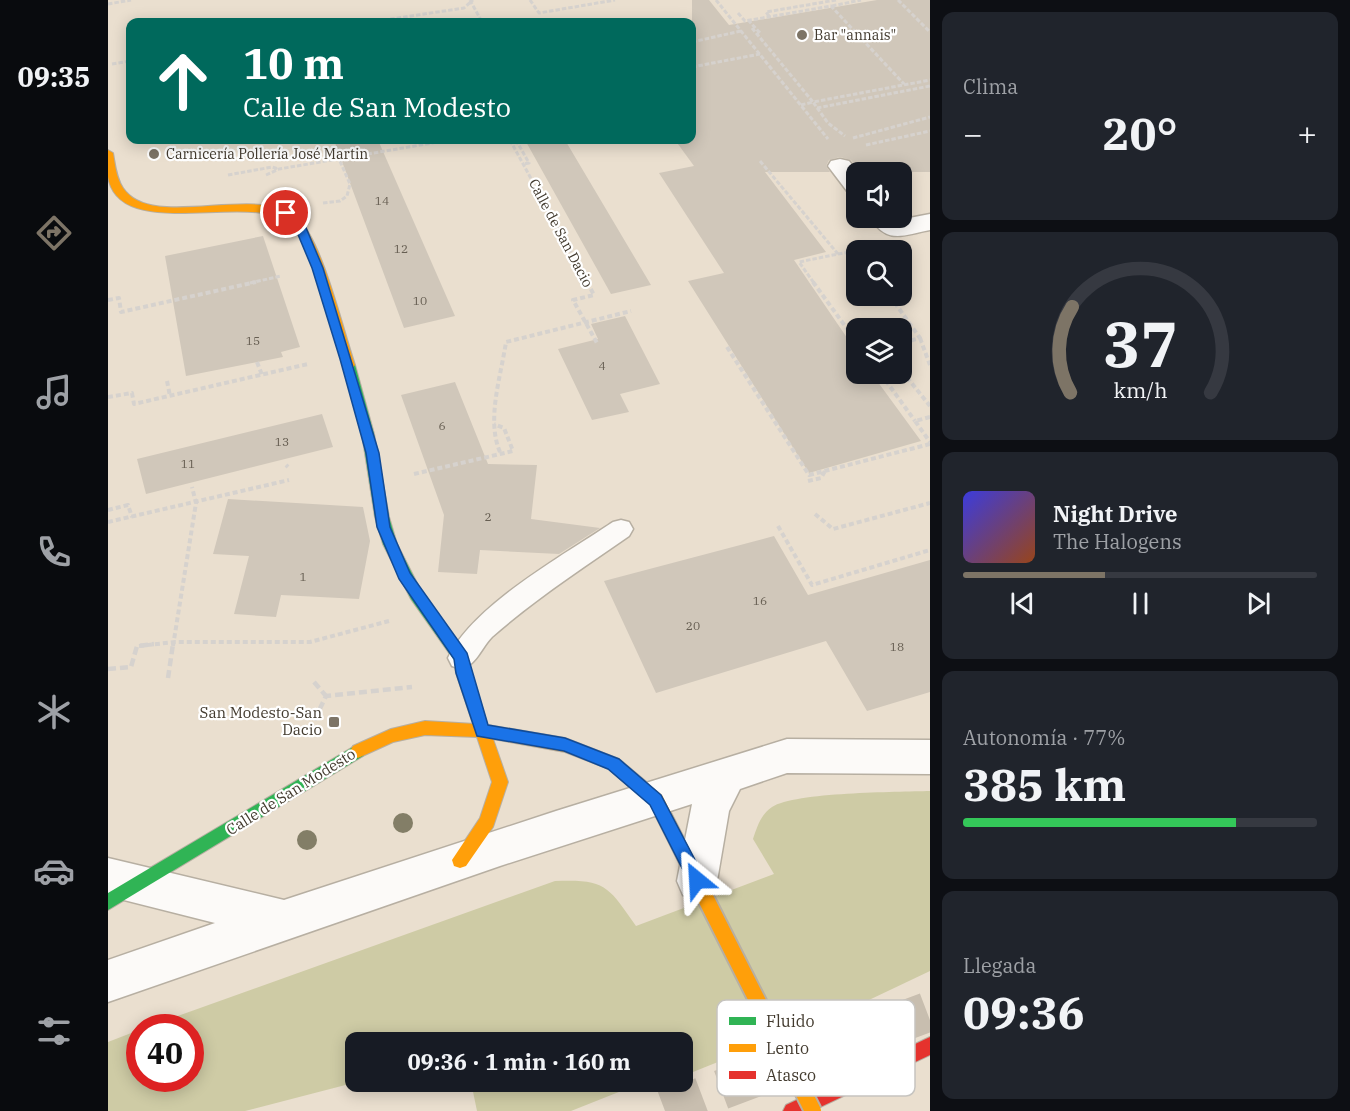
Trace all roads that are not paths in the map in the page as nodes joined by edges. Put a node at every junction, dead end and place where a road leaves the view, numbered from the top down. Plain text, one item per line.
1 (108, 153) edge
2 (836, 156) road end
3 (846, 171) edge
4 (930, 222) edge
5 (912, 226) edge
6 (621, 528) dead end
7 (462, 658) junction
8 (483, 731) junction
9 (930, 757) edge
10 (727, 776) junction
11 (656, 800) junction
12 (460, 860) junction
13 (697, 880) junction
14 (117, 888) edge
15 (281, 920) junction
16 (108, 981) edge
17 (757, 1000) edge
18 (930, 1046) edge
19 (915, 1053) edge
20 (805, 1096) edge
21 (824, 1096) edge
22 (792, 1111) edge
23 (813, 1111) edge

1 - 7 main road
2 - 3 street
4 - 5 street
6 - 7 lane
7 - 8 main road
8 - 11 main road, Calle de San Modesto
8 - 12 main road
8 - 14 main road, Calle de San Modesto
9 - 10 street
10 - 11 street
10 - 13 street
11 - 12 street
11 - 13 main road
12 - 15 street
13 - 17 main road, bridge
14 - 15 street, Calle de San Modesto
15 - 16 street
18 - 19 main road
20 - 23 main road, bridge
21 - 22 main road

